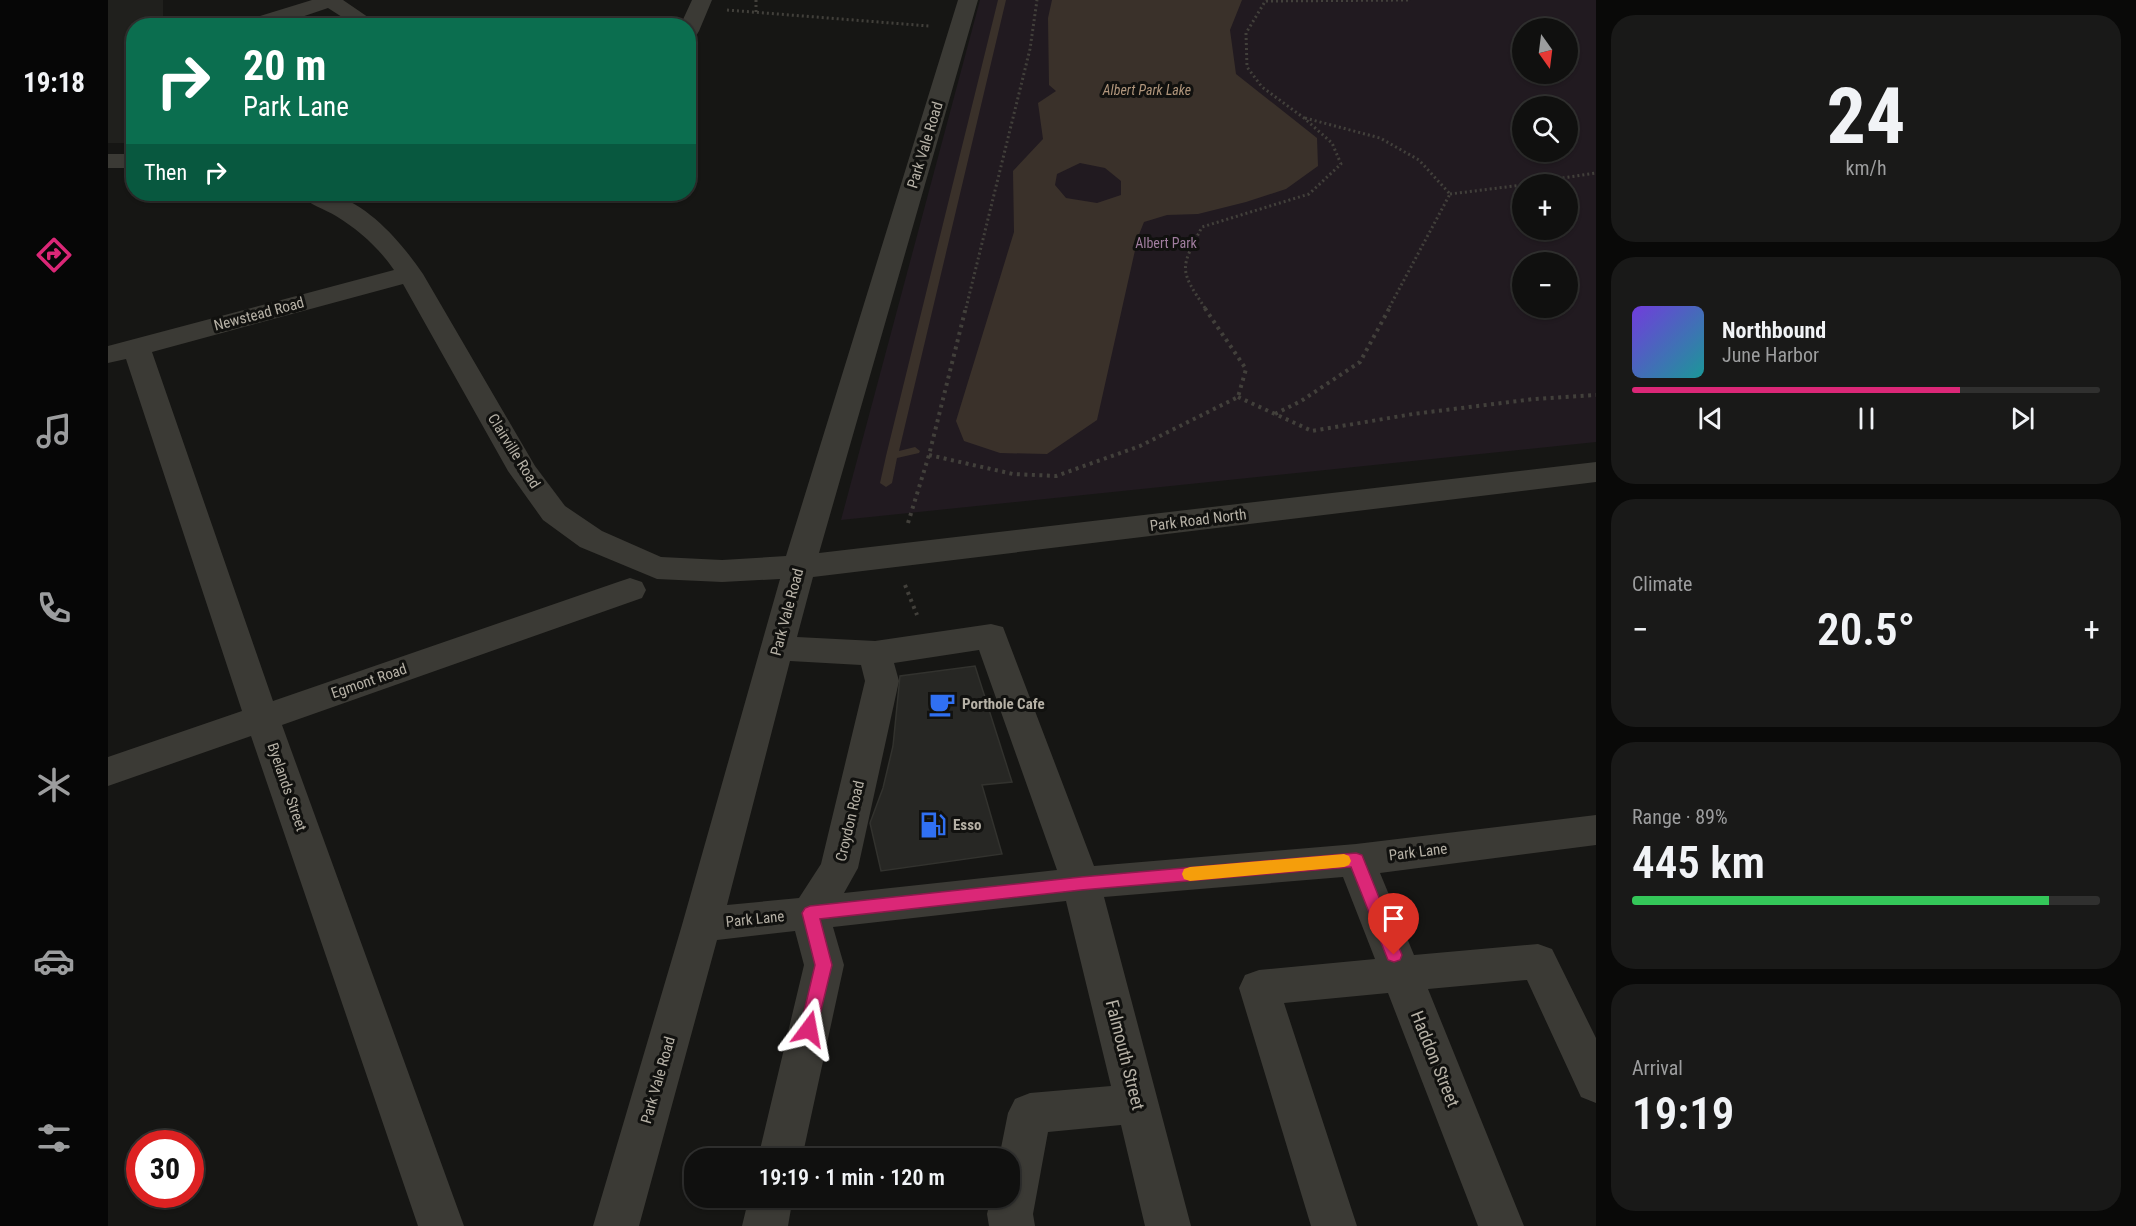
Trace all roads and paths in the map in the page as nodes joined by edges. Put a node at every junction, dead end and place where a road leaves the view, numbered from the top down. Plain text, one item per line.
1 (330, 0) edge
2 (756, 0) edge
3 (968, 0) edge
4 (1037, 0) edge
5 (1266, 0) edge
6 (1411, 0) edge
7 (710, 4) edge
8 (756, 12) junction
9 (276, 18) edge
10 (358, 18) edge
11 (696, 21) edge
12 (960, 29) junction
13 (1304, 118) junction
14 (108, 160) edge
15 (126, 161) edge
16 (1596, 172) edge
17 (1578, 175) edge
18 (1512, 186) edge
19 (1450, 194) junction
20 (327, 201) edge
21 (410, 273) junction
22 (122, 351) edge
23 (1596, 395) edge
24 (1238, 397) junction
25 (1275, 414) junction
26 (929, 455) junction
27 (1596, 472) edge
28 (898, 556) junction
29 (799, 567) junction
30 (630, 590) dead end
31 (932, 644) junction
32 (777, 648) junction
33 (875, 653) junction
34 (262, 718) junction
35 (108, 772) edge
36 (1596, 830) edge
37 (1356, 860) junction
38 (1081, 883) junction
39 (810, 913) junction
40 (702, 925) junction
41 (1402, 974) junction
42 (1596, 1083) edge
43 (1137, 1104) junction
44 (782, 1148) edge
45 (769, 1208) edge
46 (441, 1226) edge
47 (616, 1226) edge
48 (765, 1226) edge
49 (1012, 1226) edge
50 (1168, 1226) edge
51 (1334, 1226) edge
52 (1501, 1226) edge

1 - 9 street
1 - 10 street
2 - 8 path
3 - 12 street, Park Vale Road
4 - 26 path
5 - 6 path
5 - 13 path
7 - 8 path
7 - 11 street
8 - 12 path
12 - 29 street, Park Vale Road
13 - 19 path
13 - 24 path
14 - 15 street
16 - 17 path
18 - 19 path
19 - 25 path
20 - 21 street, Clairville Road
21 - 22 street, Newstead Road
21 - 29 street, Clairville Road
22 - 34 street, Byelands Street
23 - 25 path
24 - 25 path
24 - 26 path
26 - 28 path
27 - 28 street, Park Road North
28 - 29 street, Park Road North
28 - 31 path
29 - 32 street, Park Vale Road
30 - 34 street, Egmont Road
31 - 33 street
31 - 38 street, Falmouth Street
32 - 33 street
32 - 40 street, Park Vale Road
33 - 39 street, Croydon Road
34 - 35 street, Egmont Road
34 - 46 street, Byelands Street
36 - 37 street, Park Lane
37 - 38 street, Park Lane
37 - 41 street, Haddon Street
38 - 39 street, Park Lane
38 - 43 street, Falmouth Street
39 - 40 street, Park Lane
39 - 44 street
40 - 47 street, Park Vale Road
41 - 42 street
41 - 51 street
41 - 52 street, Haddon Street
43 - 49 street
43 - 50 street, Falmouth Street
45 - 48 street

